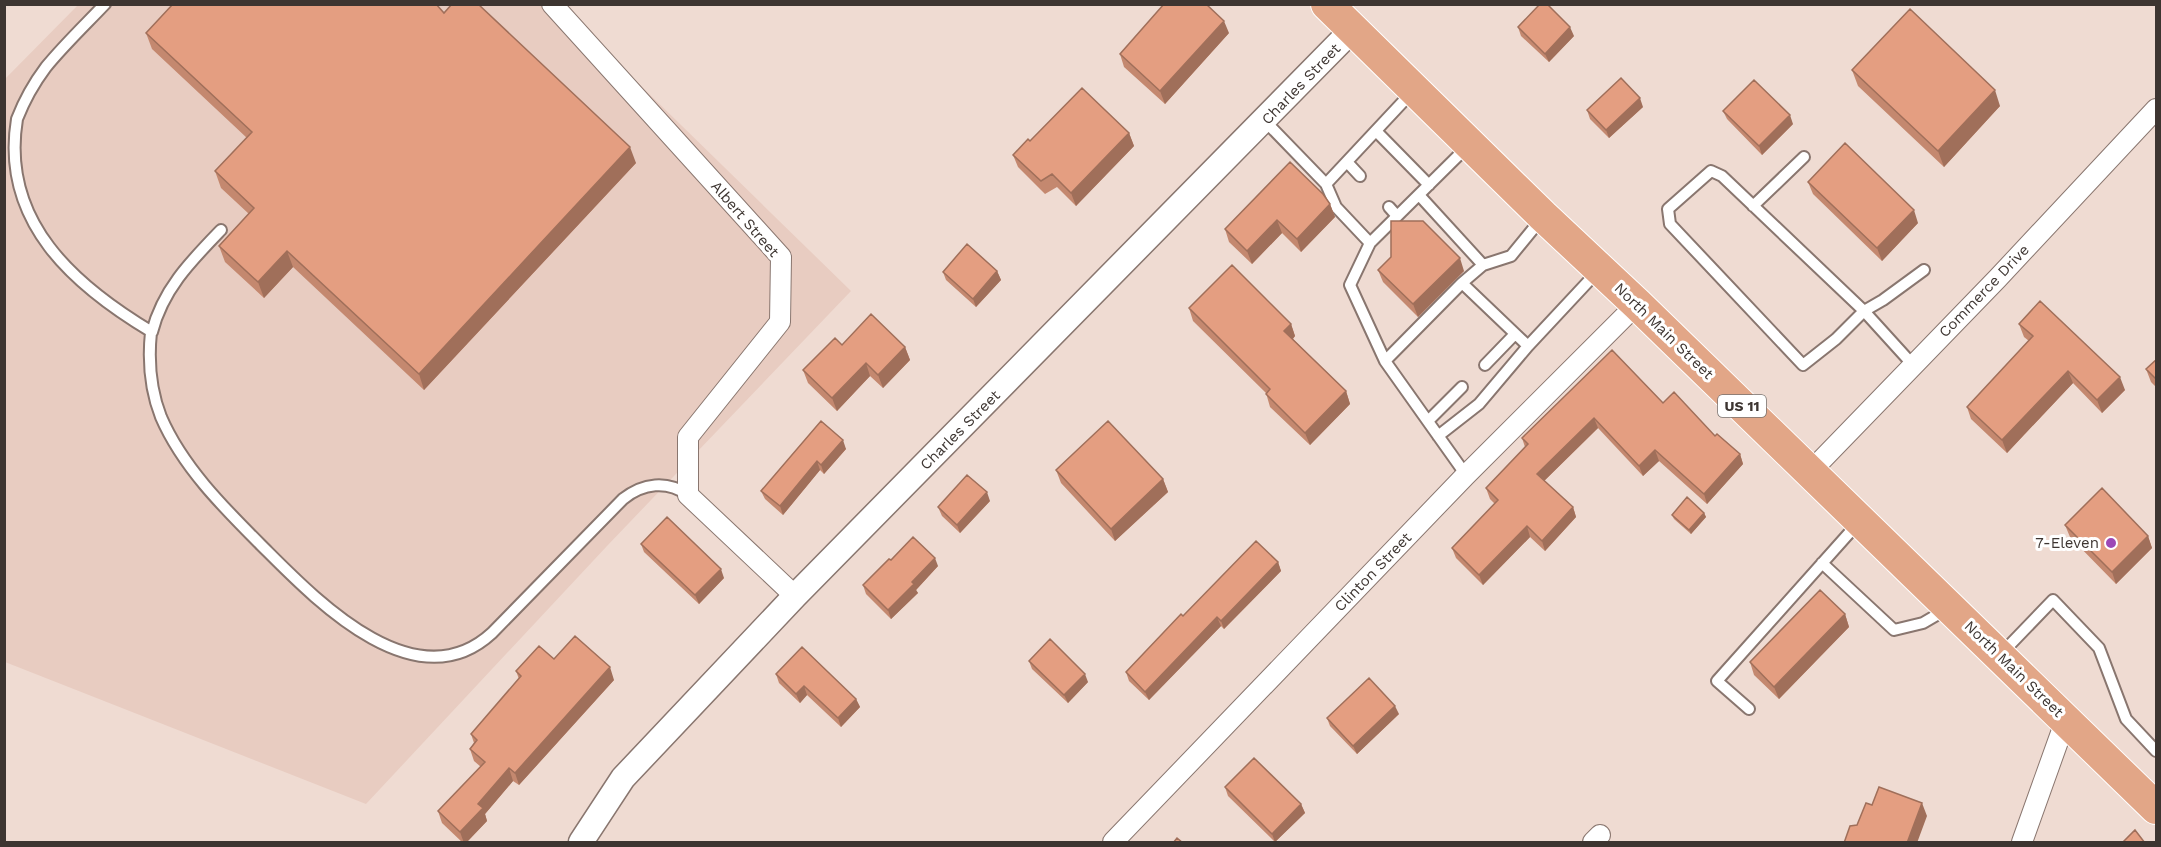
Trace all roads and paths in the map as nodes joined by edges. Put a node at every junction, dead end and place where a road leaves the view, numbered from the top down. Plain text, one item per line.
1 (105, 4) edge
2 (552, 4) edge
3 (1327, 4) edge
4 (1353, 29) junction
5 (1414, 89) junction
6 (2157, 109) edge
7 (1265, 121) junction
8 (1376, 131) junction
9 (1471, 144) junction
10 (1804, 157) dead end
11 (1347, 162) junction
12 (1360, 176) dead end
13 (1326, 184) junction
14 (1429, 185) junction
15 (1419, 195) junction
16 (1753, 206) junction
17 (1389, 207) dead end
18 (1397, 216) junction
19 (1544, 216) junction
20 (221, 230) dead end
21 (1370, 243) junction
22 (1483, 265) junction
23 (1600, 269) junction
24 (1924, 270) dead end
25 (1462, 283) junction
26 (1637, 304) junction
27 (1864, 311) junction
28 (152, 332) junction
29 (1515, 334) junction
30 (1528, 346) junction
31 (1385, 361) junction
32 (1485, 365) dead end
33 (1913, 365) junction
34 (1462, 387) dead end
35 (1428, 420) junction
36 (1438, 436) junction
37 (1810, 472) junction
38 (1466, 475) junction
39 (688, 495) junction
40 (1860, 521) junction
41 (1822, 563) junction
42 (795, 596) junction
43 (1950, 607) junction
44 (2000, 655) junction
45 (1749, 709) dead end
46 (2066, 719) junction
47 (2157, 750) edge
48 (2150, 798) edge
49 (582, 843) edge
50 (1113, 843) edge
51 (2022, 843) edge

1 - 28 lane
2 - 39 street, Albert Street
3 - 4 main road, North Main Street / US 11
4 - 5 main road, North Main Street / US 11
4 - 7 street, Charles Street
5 - 8 lane
5 - 9 main road, North Main Street / US 11
6 - 33 street, Commerce Drive
7 - 13 lane
7 - 42 street, Charles Street
8 - 11 lane
8 - 14 lane
9 - 14 lane
9 - 19 main road, North Main Street / US 11
10 - 16 lane
11 - 12 lane
11 - 13 lane
13 - 21 lane
14 - 15 lane
15 - 18 lane
15 - 22 lane
16 - 27 lane
16 - 27 lane
17 - 18 lane
18 - 21 lane
19 - 22 lane
19 - 23 main road, North Main Street / US 11
20 - 28 lane
21 - 31 lane
22 - 25 lane
23 - 26 main road, North Main Street / US 11
23 - 30 lane
24 - 27 lane
25 - 29 lane
25 - 31 lane
26 - 37 main road, North Main Street / US 11
26 - 38 street, Clinton Street
27 - 33 lane
28 - 39 lane
29 - 30 lane
29 - 32 lane
30 - 36 lane
31 - 35 lane
33 - 37 street, Commerce Drive
34 - 35 lane
35 - 36 lane
36 - 38 lane
37 - 40 main road, North Main Street / US 11
38 - 50 street, Clinton Street
39 - 42 street
40 - 41 lane
40 - 43 main road, North Main Street / US 11
41 - 43 lane
41 - 45 lane
42 - 49 street, Charles Street
43 - 44 main road, North Main Street / US 11
44 - 46 main road, North Main Street / US 11
44 - 47 lane
46 - 48 main road, North Main Street / US 11
46 - 51 street

